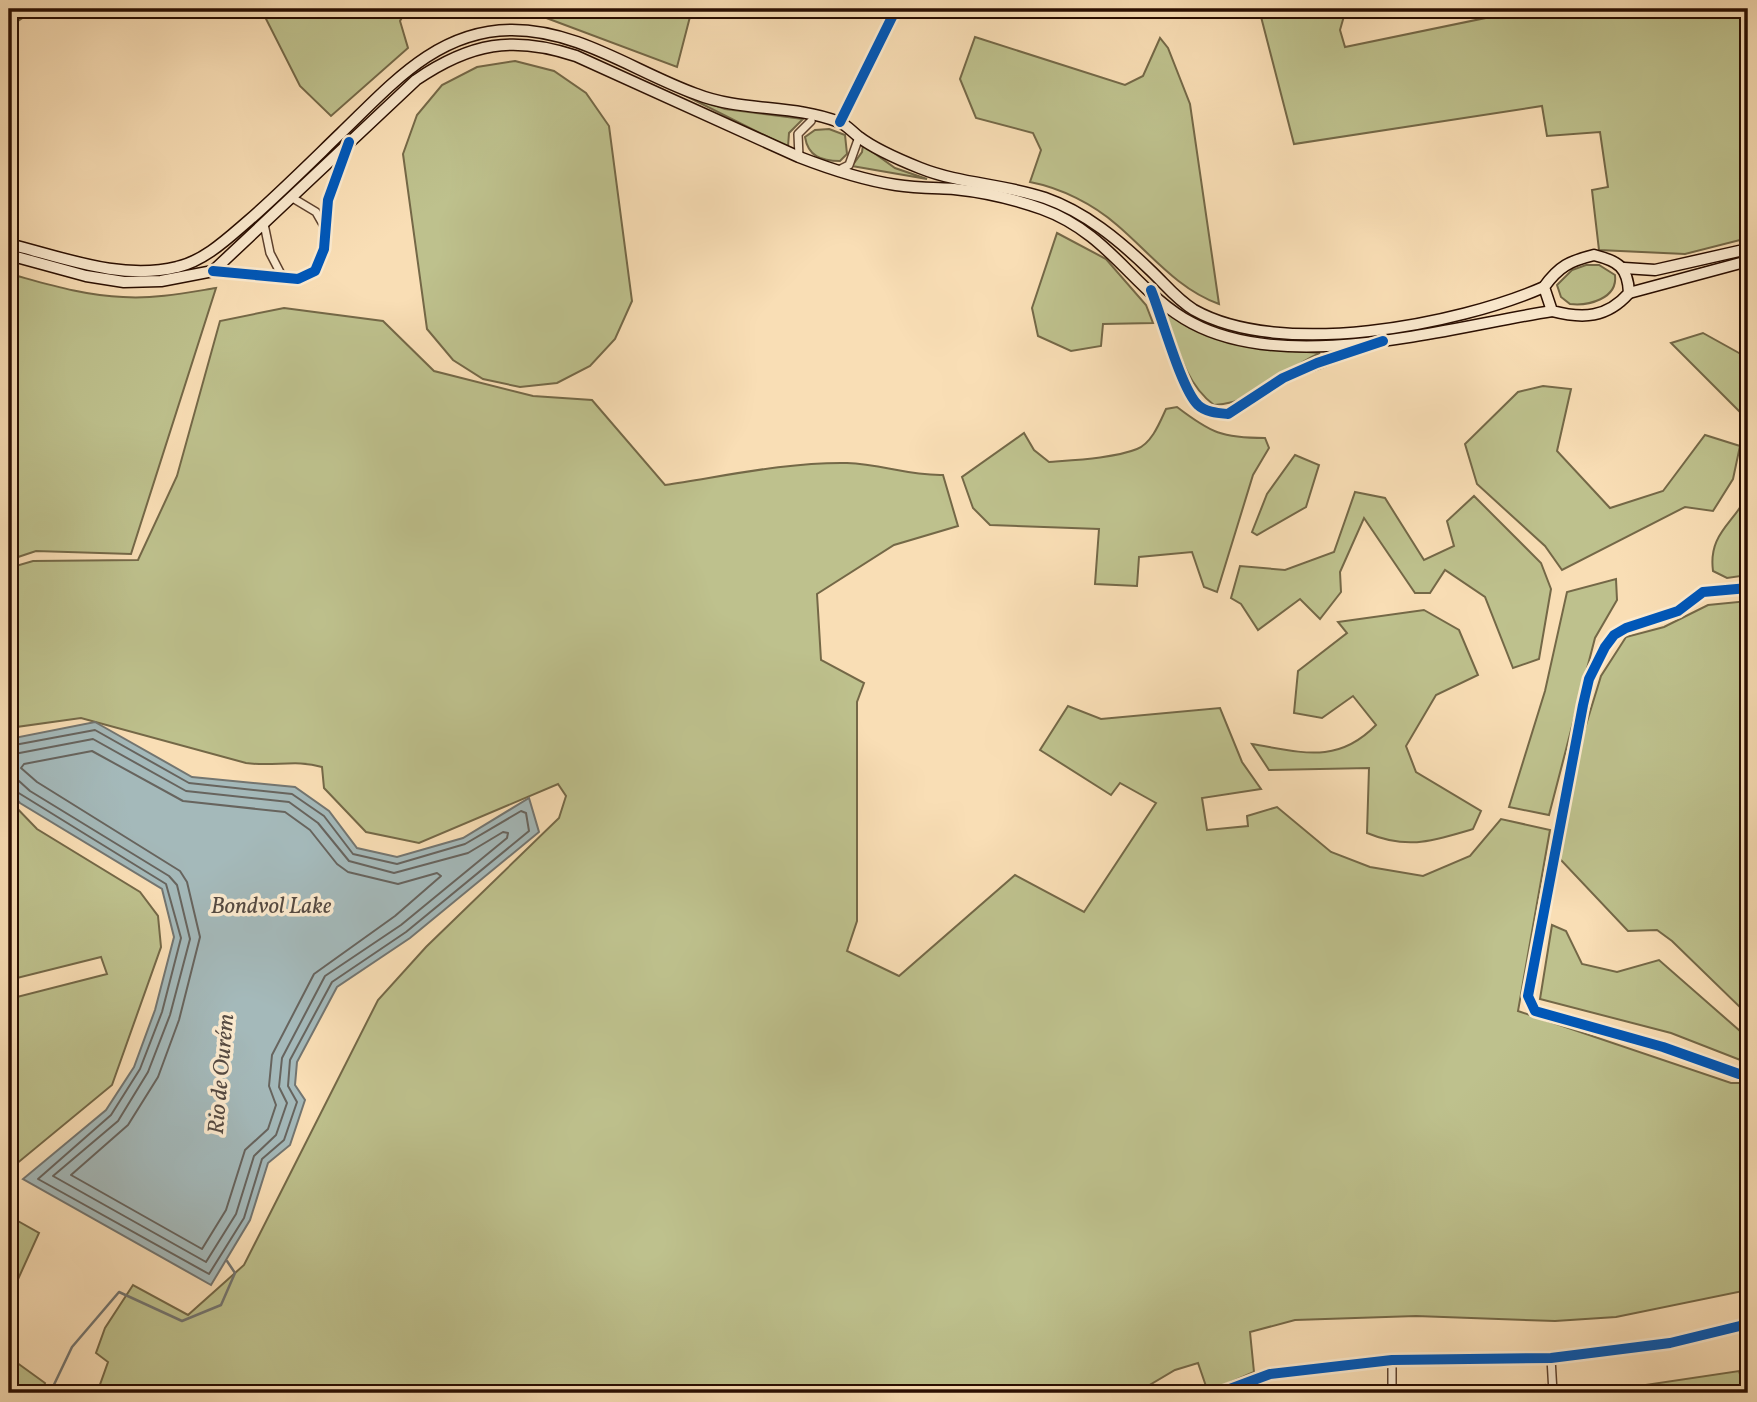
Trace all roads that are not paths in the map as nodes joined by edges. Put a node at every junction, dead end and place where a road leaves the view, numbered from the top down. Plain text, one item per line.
1 (896, 9) edge
2 (826, 119) junction
3 (811, 121) joint
4 (840, 122) junction
5 (859, 137) junction
6 (342, 142) junction
7 (799, 157) junction
8 (837, 170) junction
9 (291, 197) junction
10 (264, 224) junction
11 (325, 229) junction
12 (9, 244) edge
13 (1748, 249) edge
14 (9, 255) edge
15 (42, 258) junction
16 (1748, 261) edge
17 (1624, 268) junction
18 (213, 271) junction
19 (283, 278) junction
20 (1544, 287) junction
21 (1151, 290) junction
22 (1629, 293) junction
23 (1552, 311) junction
24 (1383, 341) junction
25 (1748, 588) edge
26 (1748, 1073) edge
27 (1748, 1324) edge
28 (1551, 1358) junction
29 (1392, 1360) junction
30 (1219, 1393) edge
31 (1392, 1393) edge
32 (1553, 1393) edge

1 - 4 street
2 - 3 main road
2 - 4 main road
2 - 6 main road
3 - 7 street
4 - 5 main road
5 - 8 street
5 - 20 main road
6 - 7 main road
6 - 9 main road
6 - 11 street
6 - 15 main road
7 - 8 main road
8 - 21 main road
9 - 10 main road
9 - 11 street
10 - 18 main road
10 - 19 street
11 - 19 street
12 - 15 main road
13 - 17 main road
14 - 15 main road
15 - 18 main road
16 - 22 main road
17 - 20 main road
17 - 22 main road
18 - 19 street
20 - 23 main road
21 - 24 main road
21 - 24 street
22 - 23 main road
23 - 24 main road
25 - 26 street
27 - 28 street
28 - 29 street
28 - 32 street
29 - 30 street
29 - 31 street

